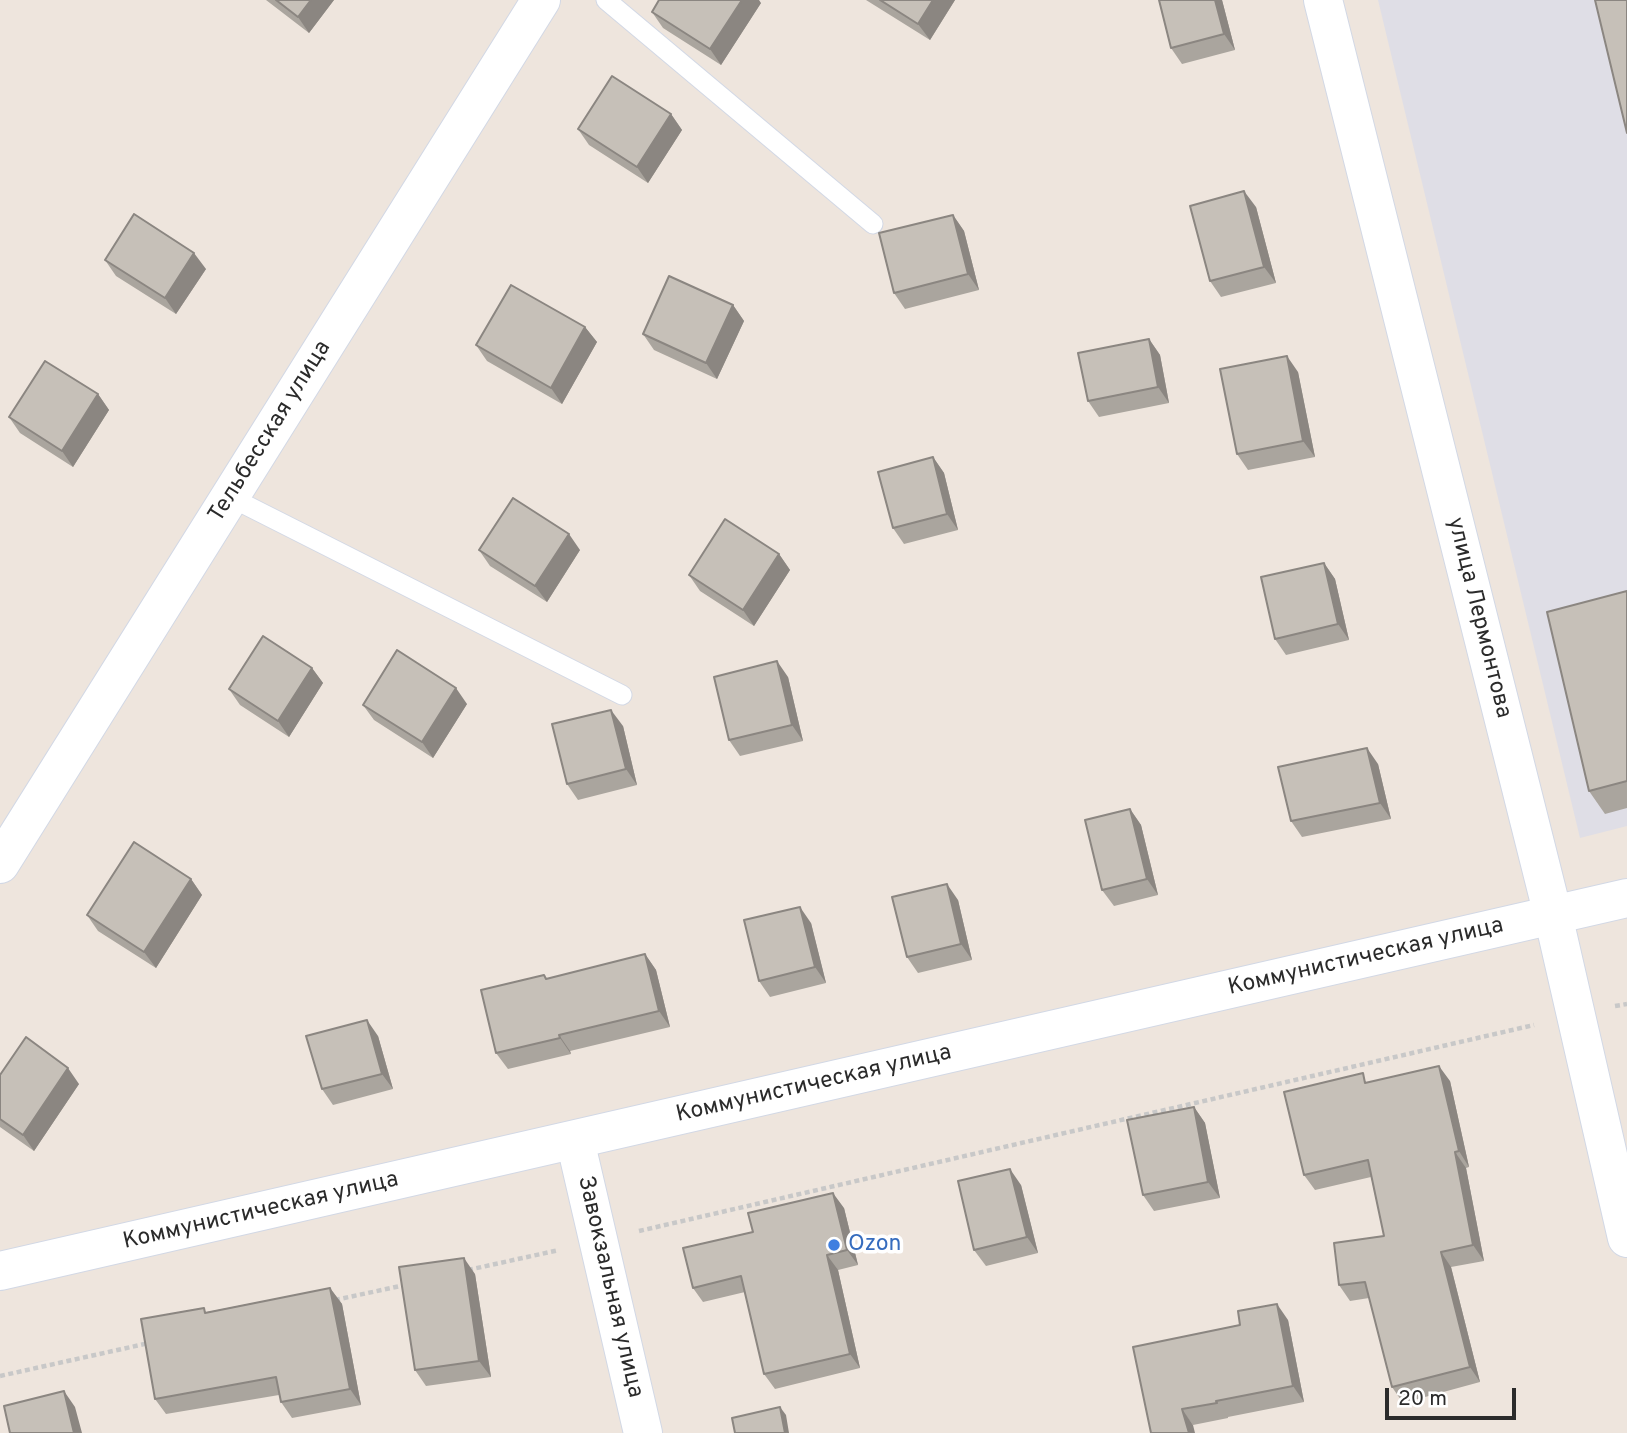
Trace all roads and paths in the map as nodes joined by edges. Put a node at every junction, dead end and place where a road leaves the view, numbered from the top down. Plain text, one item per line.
1 (541, 0) edge
2 (606, 0) edge
3 (1323, 0) edge
4 (873, 224) dead end
5 (230, 497) junction
6 (622, 695) dead end
7 (0, 864) edge
8 (1627, 898) edge
9 (1553, 915) junction
10 (1627, 1004) edge
11 (1576, 1015) junction
12 (575, 1140) junction
13 (1627, 1238) edge
14 (598, 1241) junction
15 (0, 1271) edge
16 (462, 1272) edge
17 (408, 1284) edge
18 (326, 1303) edge
19 (149, 1342) edge
20 (0, 1376) edge
21 (643, 1433) edge

1 - 5 street, Тельбесская улица
2 - 4 lane
3 - 9 street, улица Лермонтова
5 - 6 lane
5 - 7 street, Тельбесская улица
8 - 9 street, Коммунистическая улица
9 - 11 street, улица Лермонтова
9 - 12 street, Коммунистическая улица
10 - 11 path
11 - 13 street, улица Лермонтова
11 - 14 path
12 - 14 street, Завокзальная улица
12 - 15 street, Коммунистическая улица
14 - 16 path
14 - 21 street, Завокзальная улица
17 - 18 path
19 - 20 path

